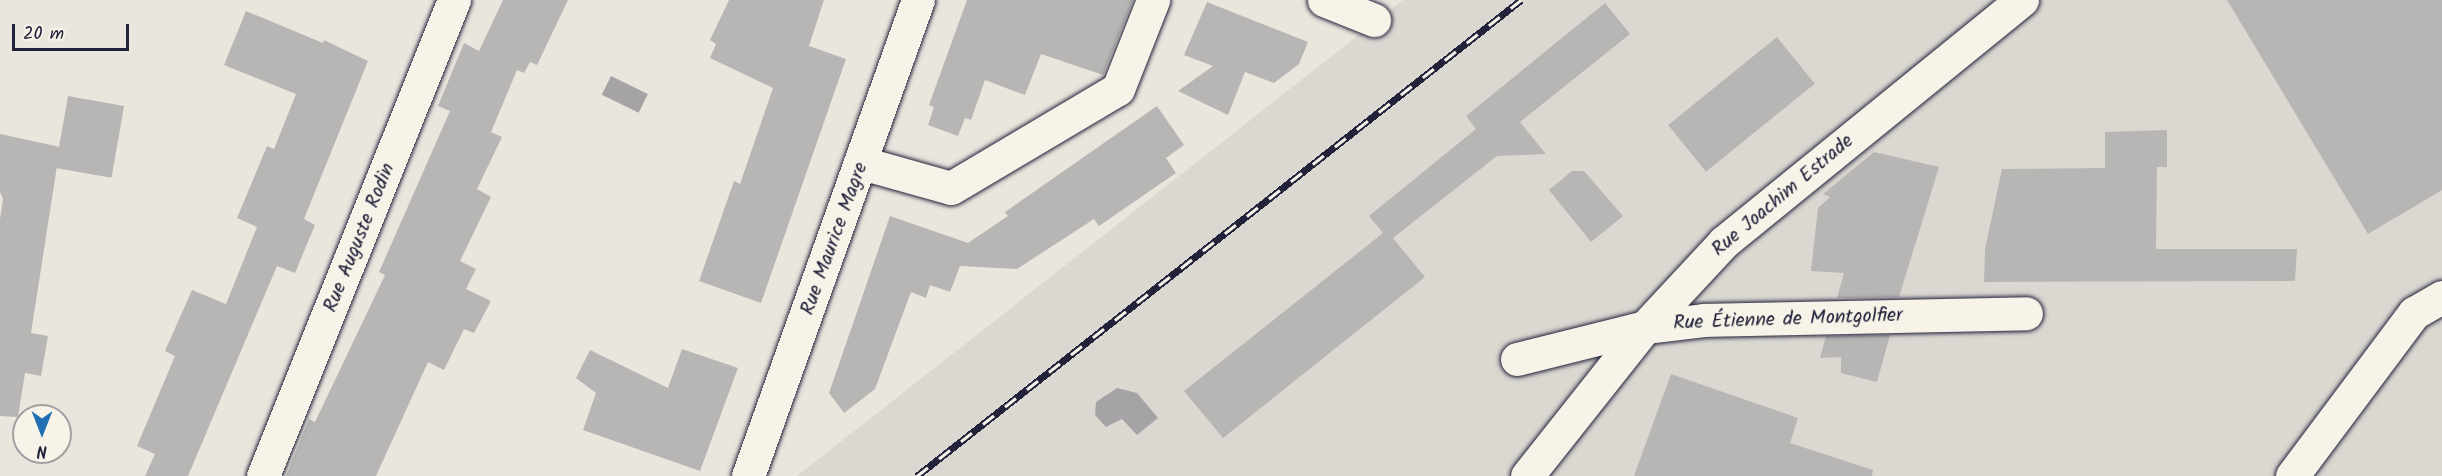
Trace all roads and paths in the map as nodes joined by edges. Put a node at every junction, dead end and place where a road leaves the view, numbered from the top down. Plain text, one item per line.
1 (454, 0) edge
2 (918, 0) edge
3 (1153, 0) edge
4 (1324, 0) edge
5 (2022, 0) edge
6 (1374, 20) dead end
7 (862, 163) junction
8 (2442, 297) edge
9 (2026, 313) dead end
10 (1646, 327) junction
11 (1517, 359) dead end
12 (263, 476) edge
13 (748, 476) edge
14 (1527, 476) edge
15 (2292, 476) edge

1 - 12 street, Rue Auguste Rodin
2 - 7 street, Rue Maurice Magre
3 - 7 street
4 - 6 street
5 - 10 street, Rue Joachim Estrade
7 - 13 street, Rue Maurice Magre
8 - 15 street
9 - 10 street, Rue Étienne de Montgolfier
10 - 11 street, Rue Étienne de Montgolfier
10 - 14 street, Rue Joachim Estrade

